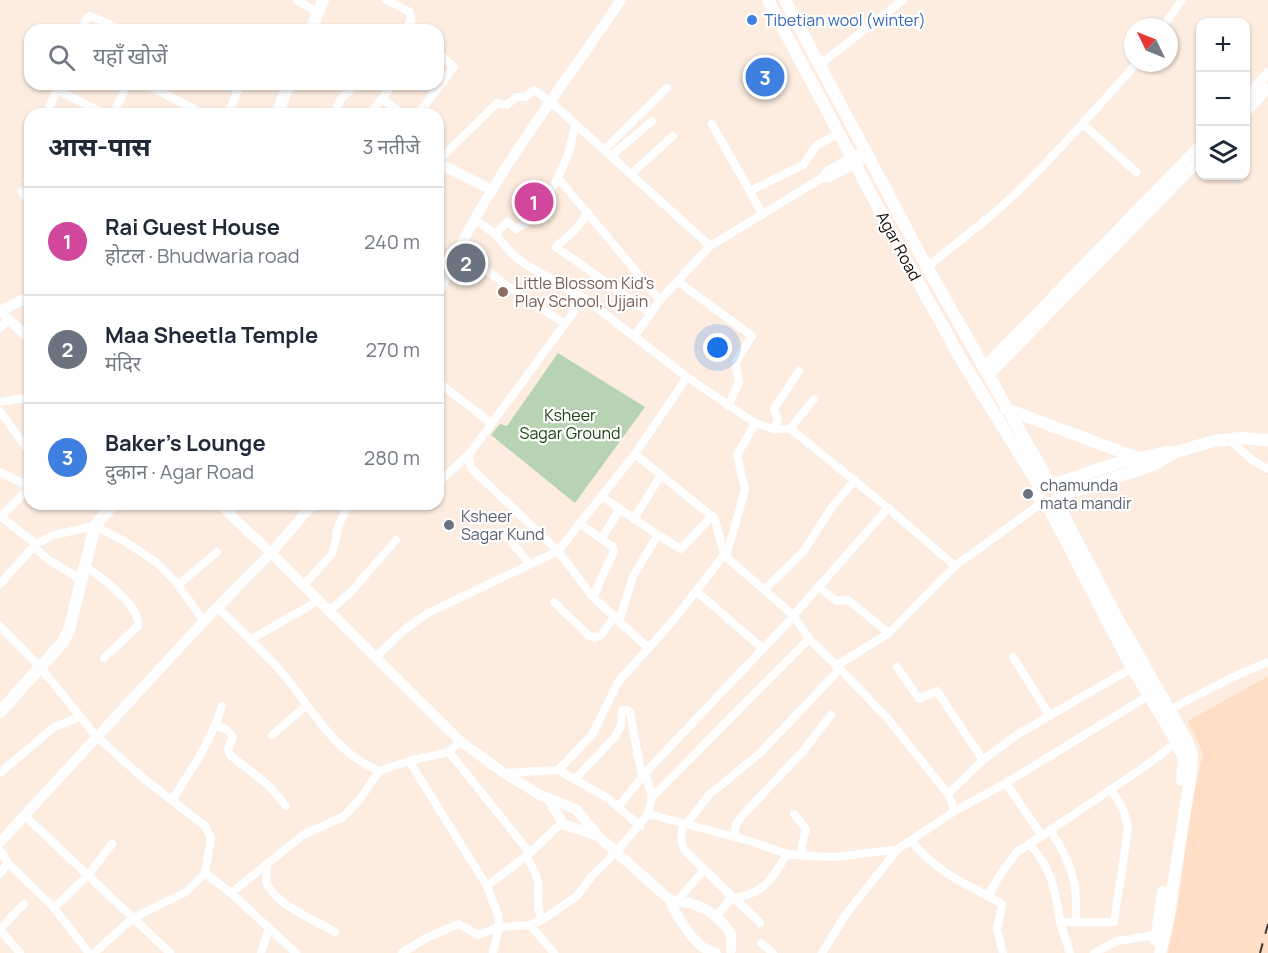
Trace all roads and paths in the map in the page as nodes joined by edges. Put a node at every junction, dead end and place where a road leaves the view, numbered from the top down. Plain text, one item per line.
1 (297, 0) edge
2 (323, 0) edge
3 (386, 0) edge
4 (621, 0) edge
5 (768, 0) edge
6 (784, 0) edge
7 (903, 0) edge
8 (1182, 0) edge
9 (318, 13) junction
10 (1169, 18) edge
11 (84, 24) edge
12 (108, 24) edge
13 (313, 24) edge
14 (409, 24) edge
15 (444, 58) edge
16 (819, 65) junction
17 (1129, 72) edge
18 (1268, 73) edge
19 (444, 80) edge
20 (667, 88) dead end
21 (1268, 88) edge
22 (57, 90) edge
23 (63, 90) edge
24 (125, 90) edge
25 (157, 90) edge
26 (238, 90) edge
27 (287, 90) edge
28 (351, 90) edge
29 (389, 90) edge
30 (436, 90) edge
31 (1250, 93) edge
32 (382, 99) junction
33 (551, 102) junction
34 (1250, 107) edge
35 (49, 108) edge
36 (95, 108) edge
37 (116, 108) edge
38 (192, 108) edge
39 (230, 108) edge
40 (279, 108) edge
41 (336, 108) edge
42 (375, 108) edge
43 (395, 108) edge
44 (423, 108) edge
45 (652, 121) dead end
46 (575, 124) junction
47 (712, 124) dead end
48 (1083, 124) junction
49 (840, 133) junction
50 (674, 136) dead end
51 (1196, 150) edge
52 (607, 153) junction
53 (867, 153) junction
54 (444, 156) edge
55 (854, 161) junction
56 (1196, 164) edge
57 (444, 165) edge
58 (1136, 172) dead end
59 (631, 174) junction
60 (558, 178) junction
61 (492, 190) junction
62 (750, 191) junction
63 (22, 192) dead end
64 (24, 194) edge
65 (1151, 203) junction
66 (588, 213) junction
67 (763, 215) junction
68 (476, 219) junction
69 (495, 234) junction
70 (710, 246) junction
71 (458, 249) junction
72 (927, 267) junction
73 (444, 268) edge
74 (450, 270) junction
75 (677, 281) junction
76 (444, 282) edge
77 (584, 298) junction
78 (24, 300) edge
79 (660, 300) junction
80 (650, 313) junction
81 (2, 316) edge
82 (565, 324) junction
83 (24, 334) edge
84 (636, 336) junction
85 (799, 371) dead end
86 (986, 372) junction
87 (687, 377) junction
88 (444, 387) edge
89 (24, 398) edge
90 (814, 399) dead end
91 (0, 402) edge
92 (728, 405) junction
93 (1006, 409) junction
94 (0, 411) edge
95 (491, 423) junction
96 (754, 423) junction
97 (774, 429) junction
98 (790, 429) junction
99 (1229, 439) junction
100 (1268, 440) edge
101 (24, 445) edge
102 (1176, 452) junction
103 (470, 453) junction
104 (635, 454) junction
105 (1138, 458) junction
106 (1268, 469) edge
107 (0, 472) edge
108 (661, 475) junction
109 (444, 477) edge
110 (855, 480) junction
111 (24, 484) edge
112 (24, 493) edge
113 (1050, 493) junction
114 (601, 496) junction
115 (888, 508) junction
116 (620, 509) junction
117 (107, 510) edge
118 (226, 510) edge
119 (232, 510) edge
120 (308, 510) edge
121 (346, 510) edge
122 (229, 513) junction
123 (712, 516) junction
124 (1, 517) edge
125 (634, 519) junction
126 (579, 523) junction
127 (95, 526) junction
128 (502, 532) dead end
129 (658, 535) junction
130 (602, 539) junction
131 (396, 540) dead end
132 (35, 546) junction
133 (558, 551) junction
134 (217, 552) dead end
135 (272, 553) junction
136 (725, 556) junction
137 (531, 564) junction
138 (85, 566) junction
139 (955, 566) junction
140 (82, 580) junction
141 (0, 584) edge
142 (178, 585) junction
143 (303, 586) junction
144 (818, 587) junction
145 (765, 589) junction
146 (696, 591) junction
147 (593, 597) junction
148 (318, 601) junction
149 (554, 602) dead end
150 (218, 608) junction
151 (328, 612) junction
152 (794, 616) junction
153 (616, 619) junction
154 (204, 621) junction
155 (0, 626) edge
156 (890, 633) junction
157 (809, 639) junction
158 (250, 640) junction
159 (648, 648) junction
160 (762, 648) junction
161 (1013, 657) dead end
162 (104, 658) dead end
163 (375, 658) junction
164 (1268, 662) edge
165 (838, 667) junction
166 (897, 667) dead end
167 (41, 668) junction
168 (1132, 668) junction
169 (1154, 692) junction
170 (222, 706) dead end
171 (306, 706) junction
172 (1169, 710) junction
173 (0, 712) edge
174 (831, 715) dead end
175 (1050, 716) junction
176 (80, 717) junction
177 (216, 725) junction
178 (272, 735) dead end
179 (96, 736) junction
180 (460, 741) junction
181 (1177, 742) junction
182 (449, 752) junction
183 (982, 760) junction
184 (409, 761) junction
185 (558, 770) junction
186 (379, 771) junction
187 (0, 773) edge
188 (504, 773) junction
189 (644, 775) junction
190 (575, 779) junction
191 (1006, 783) junction
192 (1111, 790) junction
193 (948, 794) junction
194 (652, 797) junction
195 (548, 798) junction
196 (172, 800) junction
197 (286, 806) dead end
198 (618, 807) junction
199 (955, 811) junction
200 (648, 814) junction
201 (794, 814) dead end
202 (24, 815) junction
203 (562, 824) junction
204 (685, 824) junction
205 (640, 826) junction
206 (1046, 833) junction
207 (598, 836) junction
208 (734, 837) junction
209 (911, 841) junction
210 (0, 842) edge
211 (112, 844) dead end
212 (1029, 844) junction
213 (898, 849) junction
214 (0, 850) edge
215 (616, 852) junction
216 (787, 854) junction
217 (528, 855) junction
218 (802, 856) junction
219 (8, 863) junction
220 (267, 865) junction
221 (704, 870) junction
222 (205, 873) junction
223 (0, 874) edge
224 (88, 875) junction
225 (487, 886) junction
226 (231, 893) junction
227 (988, 896) junction
228 (732, 898) junction
229 (674, 900) junction
230 (24, 904) dead end
231 (54, 908) junction
232 (716, 916) junction
233 (133, 918) junction
234 (542, 920) junction
235 (1076, 921) junction
236 (1060, 922) junction
237 (760, 923) dead end
238 (530, 925) junction
239 (499, 927) junction
240 (269, 928) junction
241 (0, 930) edge
242 (335, 932) dead end
243 (1161, 934) junction
244 (760, 943) dead end
245 (730, 952) edge
246 (20, 953) edge
247 (91, 953) edge
248 (170, 953) edge
249 (261, 953) edge
250 (296, 953) edge
251 (402, 953) edge
252 (493, 953) edge
253 (554, 953) edge
254 (716, 953) edge
255 (773, 953) edge
256 (822, 953) edge
257 (1003, 953) edge
258 (1070, 953) edge
259 (1094, 953) edge
260 (1153, 953) edge
261 (1160, 953) edge

1 - 9 street
2 - 9 main road
3 - 14 street
4 - 33 street
5 - 49 main road, Agar Road
6 - 16 main road
7 - 16 street
8 - 10 street
9 - 13 main road
11 - 12 street
15 - 19 street
16 - 53 main road
17 - 48 street
18 - 31 street
20 - 52 street
21 - 34 street
22 - 35 street
23 - 36 street
24 - 37 street
25 - 38 street
26 - 39 street
27 - 40 main road
28 - 41 street
29 - 32 street
30 - 44 street
32 - 42 street
32 - 43 street
33 - 46 street
33 - 54 street
33 - 61 street
45 - 52 street
46 - 52 street
46 - 60 street
47 - 62 street
48 - 58 street
48 - 72 street
49 - 55 main road, Agar Road
49 - 62 street
50 - 59 street
51 - 65 street
52 - 59 street
53 - 55 street
53 - 72 main road
55 - 67 street
55 - 113 main road, Agar Road
56 - 65 street
57 - 61 street
59 - 70 street
60 - 66 street
60 - 69 street
61 - 68 street
62 - 67 street
63 - 64 street
65 - 86 street
66 - 79 street
66 - 80 street
67 - 70 street
68 - 69 street
68 - 71 street
69 - 77 street
70 - 75 street
71 - 74 street
71 - 82 street
72 - 86 main road
73 - 74 street
74 - 76 street
75 - 79 street
75 - 92 street
77 - 82 street
77 - 84 street
78 - 81 street
79 - 80 street
80 - 84 street
81 - 83 street
82 - 95 street
84 - 87 street
85 - 97 street
86 - 93 main road
87 - 92 street
87 - 104 street
88 - 95 street
89 - 91 street
90 - 98 street
92 - 96 street
93 - 105 main road
93 - 113 main road
94 - 101 street
95 - 103 street
96 - 97 street
96 - 136 street
97 - 98 street
98 - 110 street
99 - 100 main road
99 - 102 main road
99 - 106 street
102 - 105 main road
102 - 113 main road
103 - 109 street
103 - 133 street
104 - 108 street
104 - 114 street
105 - 113 main road
107 - 111 street
108 - 123 street
108 - 125 street
110 - 115 street
110 - 145 street
112 - 124 street
113 - 139 street
113 - 168 main road
113 - 169 main road
114 - 116 street
114 - 126 street
115 - 139 street
115 - 144 street
116 - 125 street
116 - 130 street
117 - 127 main road
118 - 122 street
119 - 122 street
120 - 135 street
121 - 143 street
122 - 135 street
123 - 129 street
123 - 136 street
124 - 132 street
125 - 129 street
126 - 130 street
126 - 133 street
127 - 132 street
127 - 138 main road
127 - 142 street
128 - 137 street
129 - 153 street
130 - 147 street
131 - 151 street
132 - 140 street
132 - 141 street
133 - 137 street
133 - 147 street
134 - 142 street
135 - 143 street
135 - 150 street
136 - 145 street
136 - 146 street
137 - 163 street
138 - 140 main road
138 - 162 street
139 - 156 street
140 - 167 main road
142 - 154 street
143 - 148 street
144 - 152 street
144 - 156 street
145 - 152 street
146 - 159 street
146 - 160 street
147 - 153 street
148 - 151 street
148 - 158 street
149 - 153 street
150 - 154 street
150 - 158 street
151 - 163 street
152 - 157 street
152 - 160 street
153 - 159 street
154 - 179 street
155 - 167 street
156 - 165 street
157 - 165 street
157 - 194 street
158 - 171 street
159 - 185 street
160 - 189 street
161 - 175 street
163 - 180 street
164 - 172 street
165 - 193 street
165 - 204 street
166 - 183 street
167 - 173 main road
167 - 176 street
168 - 169 main road
168 - 175 street
169 - 172 main road
169 - 181 main road
169 - 191 street
170 - 177 street
171 - 178 street
171 - 186 street
172 - 243 main road
174 - 208 street
175 - 183 street
176 - 179 street
176 - 187 street
177 - 196 street
177 - 197 street
179 - 196 street
179 - 202 street
180 - 182 street
180 - 188 street
181 - 192 street
181 - 243 main road
182 - 184 street
182 - 217 street
183 - 193 street
184 - 186 street
184 - 225 street
185 - 188 street
185 - 190 street
186 - 220 street
188 - 195 street
189 - 190 street
189 - 194 street
189 - 198 street
190 - 198 street
191 - 199 street
191 - 206 street
192 - 206 street
192 - 235 street
193 - 199 street
194 - 200 street
195 - 203 street
195 - 207 street
196 - 222 street
198 - 205 street
199 - 209 street
200 - 204 street
200 - 205 street
201 - 218 street
202 - 210 street
202 - 224 street
203 - 207 street
203 - 217 street
204 - 208 street
204 - 221 street
205 - 215 street
206 - 212 street
206 - 235 street
207 - 215 street
208 - 216 street
209 - 213 street
209 - 227 street
211 - 224 street
212 - 227 street
212 - 236 street
213 - 218 street
213 - 256 street
214 - 219 street
215 - 229 street
215 - 234 street
216 - 218 street
216 - 228 street
217 - 225 street
217 - 234 street
219 - 223 street
219 - 231 street
220 - 226 street
220 - 242 street
221 - 228 street
221 - 229 street
222 - 226 street
222 - 233 street
224 - 231 street
224 - 233 street
225 - 239 street
226 - 240 street
227 - 257 street
228 - 232 street
228 - 237 street
229 - 232 street
229 - 254 street
230 - 241 street
231 - 247 street
232 - 245 street
233 - 247 street
233 - 248 street
234 - 238 street
235 - 236 street
236 - 258 street
238 - 239 street
238 - 253 street
239 - 251 street
239 - 252 street
240 - 249 street
240 - 250 street
241 - 246 street
243 - 259 street
243 - 260 main road
243 - 261 main road
244 - 255 street

